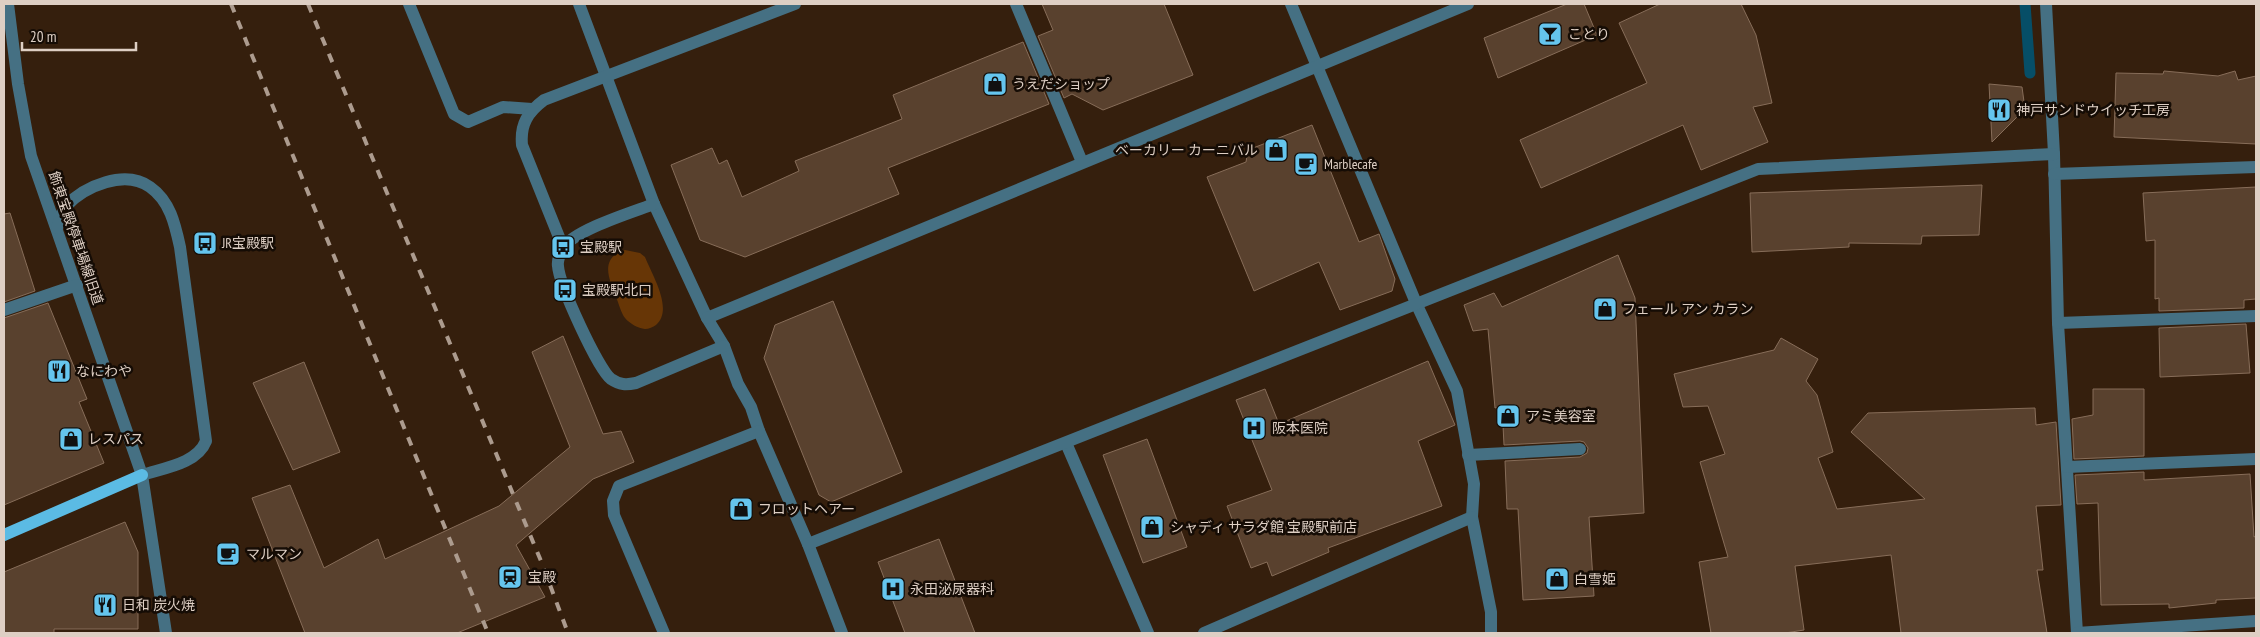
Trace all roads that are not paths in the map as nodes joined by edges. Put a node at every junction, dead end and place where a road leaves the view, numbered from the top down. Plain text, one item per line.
1 (409, 4) edge
2 (579, 4) edge
3 (794, 4) edge
4 (1016, 4) edge
5 (1291, 4) edge
6 (1468, 4) edge
7 (2046, 4) edge
8 (7, 6) edge
9 (1318, 67) junction
10 (607, 77) junction
11 (532, 109) junction
12 (2054, 154) junction
13 (1082, 162) junction
14 (2256, 167) edge
15 (2054, 174) junction
16 (654, 204) junction
17 (58, 228) junction
18 (564, 247) junction
19 (77, 285) junction
20 (1416, 303) junction
21 (4, 310) edge
22 (2256, 316) edge
23 (707, 318) junction
24 (2058, 323) junction
25 (724, 346) junction
26 (758, 431) junction
27 (1066, 443) junction
28 (1580, 449) dead end
29 (1468, 455) junction
30 (2256, 459) edge
31 (2067, 467) junction
32 (142, 475) junction
33 (1472, 517) junction
34 (4, 535) edge
35 (808, 544) junction
36 (2256, 621) edge
37 (166, 633) edge
38 (664, 633) edge
39 (842, 633) edge
40 (1148, 633) edge
41 (1204, 633) edge
42 (1492, 633) edge
43 (2077, 633) edge

1 - 11 street
2 - 10 street
3 - 10 street
4 - 13 street
5 - 9 street
6 - 9 street
7 - 12 street
8 - 17 street, 飾東宝殿停車場線旧道
9 - 13 street
9 - 20 street
10 - 11 street
10 - 16 street
11 - 18 street
12 - 15 street
12 - 20 street
13 - 23 street
14 - 15 street
15 - 24 street
16 - 18 street
16 - 23 street
17 - 19 street, 飾東宝殿停車場線旧道
17 - 32 street
18 - 25 street
19 - 21 street
19 - 32 street, 飾東宝殿停車場線旧道
20 - 27 street
20 - 29 street
22 - 24 street
23 - 25 street
24 - 31 street
25 - 26 street
26 - 35 street
26 - 38 street
27 - 35 street
27 - 40 street
28 - 29 street
29 - 33 street
30 - 31 street
31 - 43 street
32 - 34 main road
32 - 37 street, 飾東宝殿停車場線旧道
33 - 41 street
33 - 42 street
35 - 39 street
36 - 43 street

